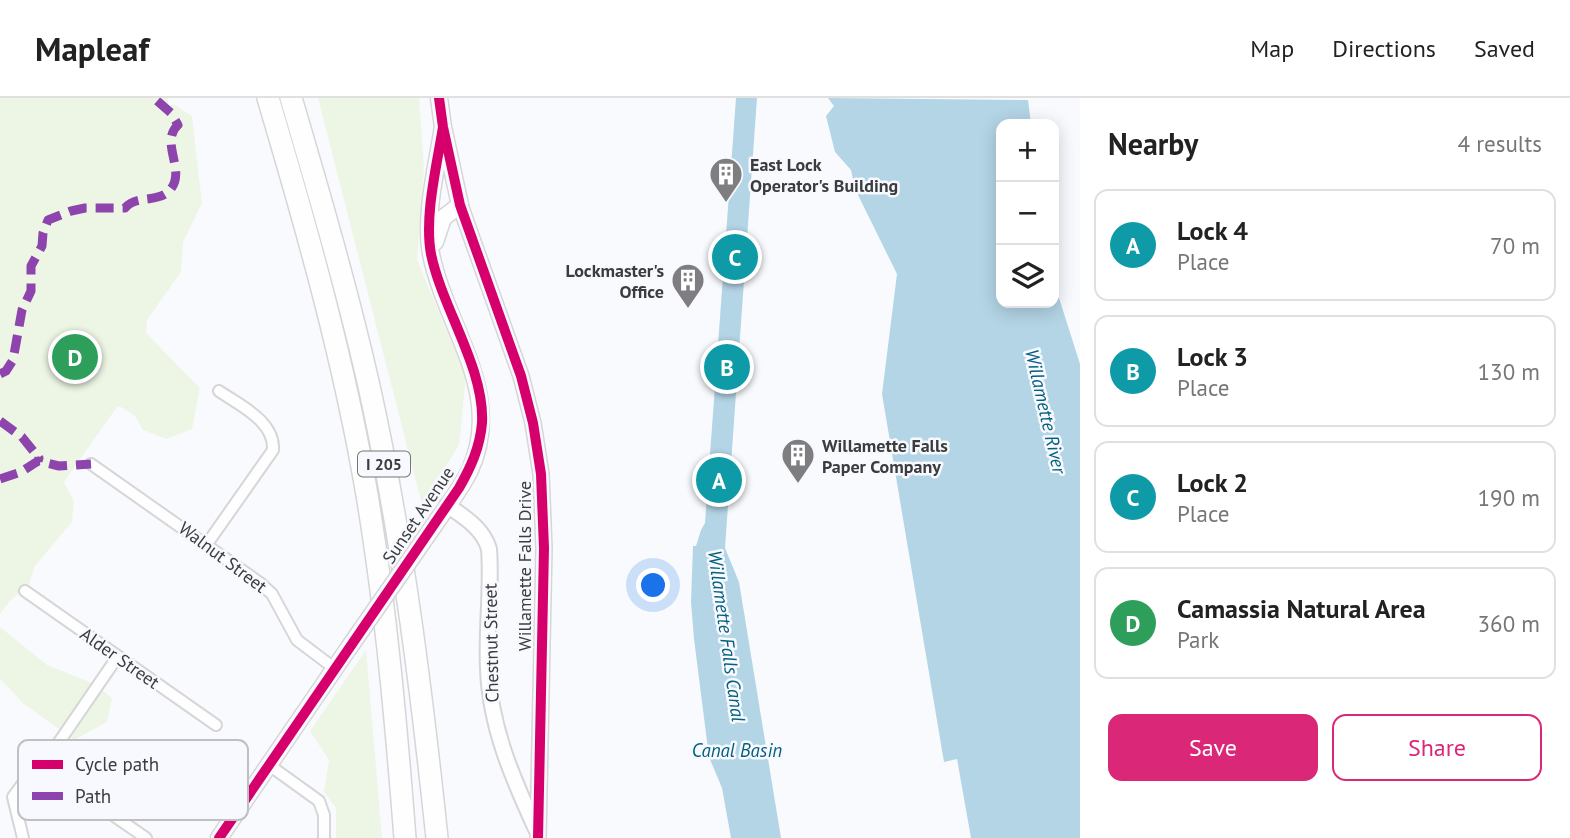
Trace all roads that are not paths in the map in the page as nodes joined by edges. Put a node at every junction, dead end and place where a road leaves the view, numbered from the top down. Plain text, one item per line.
1 (268, 98) edge
2 (291, 98) edge
3 (439, 98) edge
4 (443, 127) junction
5 (460, 205) junction
6 (431, 255) junction
7 (219, 391) dead end
8 (91, 464) dead end
9 (447, 505) junction
10 (207, 544) junction
11 (25, 591) dead end
12 (118, 656) junction
13 (334, 668) junction
14 (216, 725) dead end
15 (60, 740) edge
16 (269, 765) junction
17 (18, 790) edge
18 (248, 796) edge
19 (18, 818) edge
20 (19, 820) edge
21 (120, 820) edge
22 (231, 820) edge
23 (538, 836) edge
24 (23, 838) edge
25 (146, 838) edge
26 (219, 838) edge
27 (324, 838) edge
28 (405, 838) edge
29 (438, 838) edge

1 - 28 highway, I 205
2 - 29 highway, I 205
3 - 4 main road, Willamette Falls Drive
4 - 5 main road, Willamette Falls Drive
4 - 6 main road, Sunset Avenue
5 - 6 main road
5 - 23 street, Willamette Falls Drive
6 - 9 main road, Sunset Avenue
7 - 10 street
8 - 10 street, Walnut Street
9 - 13 main road, Sunset Avenue, bridge
9 - 23 street, Chestnut Street
10 - 13 street, Walnut Street
11 - 12 street, Alder Street
12 - 14 street, Alder Street
12 - 15 street
13 - 16 main road, Sunset Avenue
16 - 18 main road, Sunset Avenue
16 - 27 street
17 - 19 street
20 - 24 street
21 - 25 street
22 - 26 main road, Sunset Avenue

